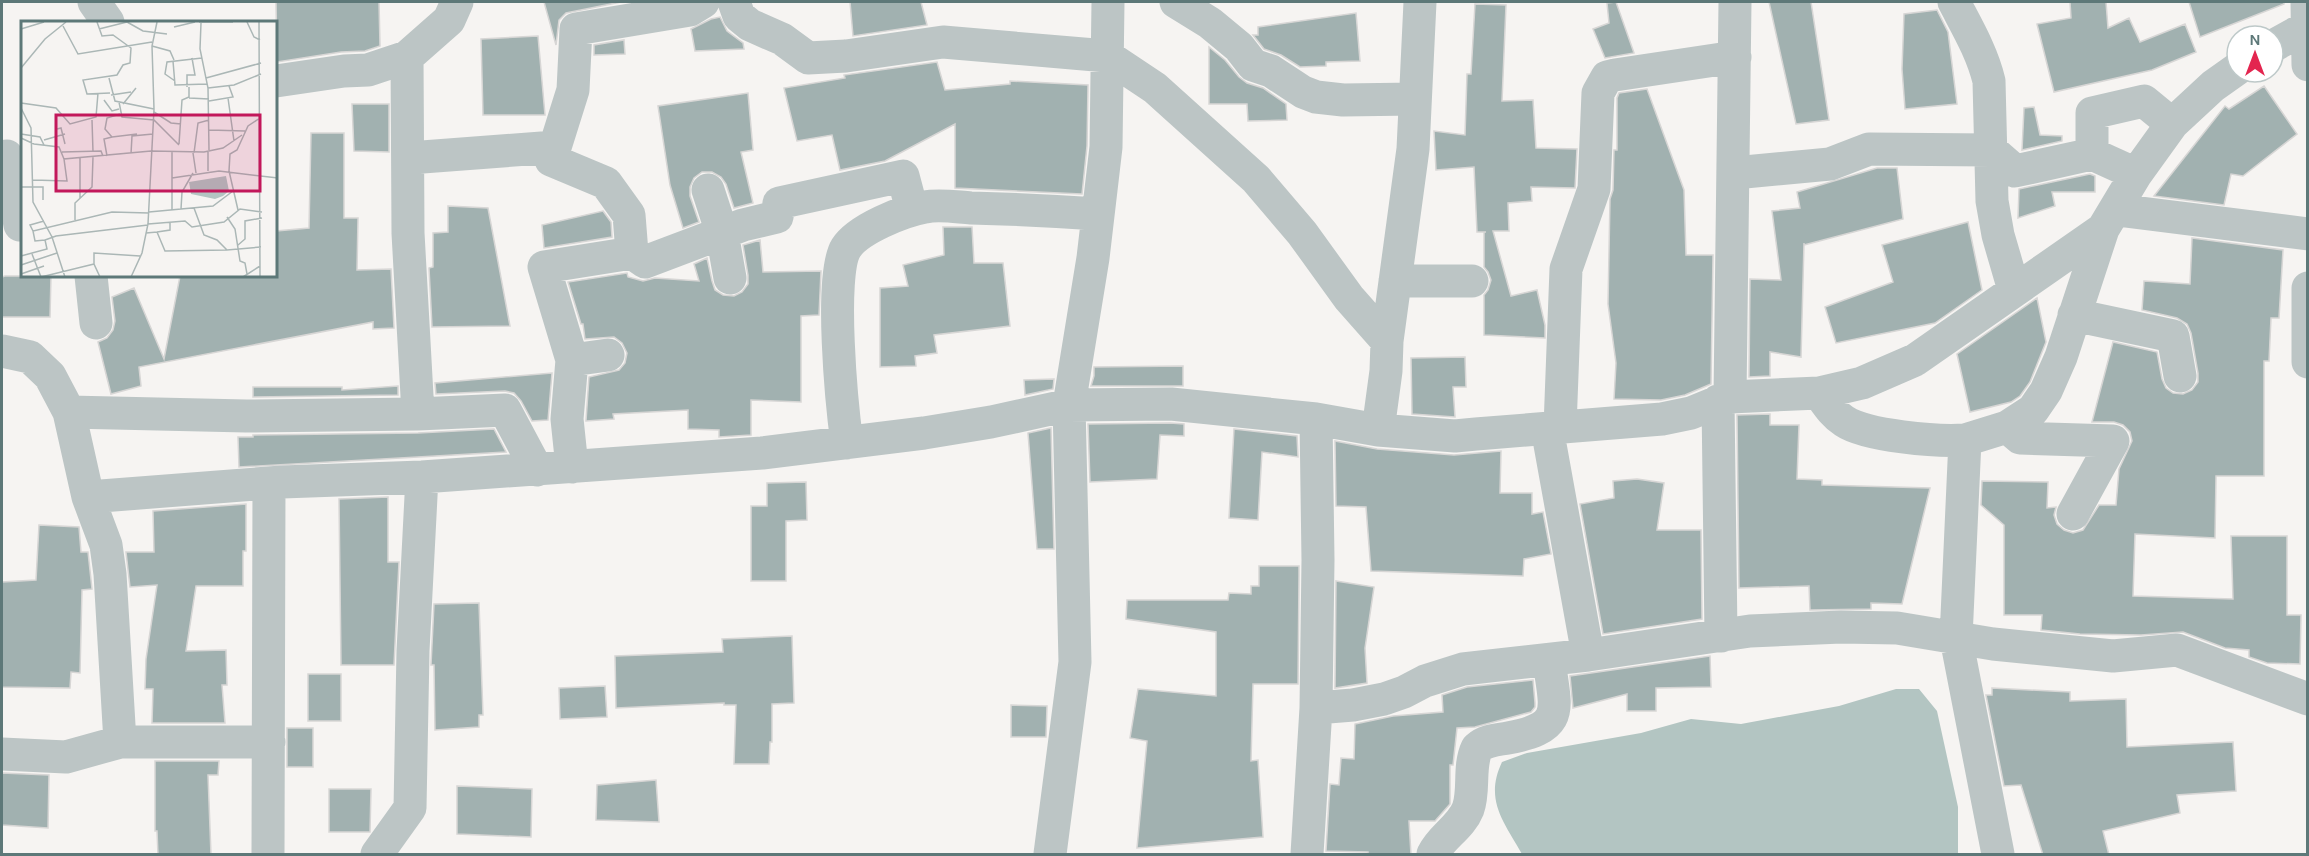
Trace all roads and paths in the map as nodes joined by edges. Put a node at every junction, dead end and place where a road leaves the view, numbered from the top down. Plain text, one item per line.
1 (94, 2) edge
2 (457, 2) edge
3 (704, 2) edge
4 (734, 2) edge
5 (1108, 2) edge
6 (1176, 2) edge
7 (1420, 2) edge
8 (1735, 2) edge
9 (1954, 2) edge
10 (2306, 15) edge
11 (107, 21) edge
12 (2285, 35) edge
13 (1107, 56) junction
14 (407, 57) junction
15 (1736, 57) junction
16 (2307, 65) edge
17 (2225, 78) edge
18 (278, 81) edge
19 (1415, 99) junction
20 (2172, 124) junction
21 (555, 147) junction
22 (1991, 150) junction
23 (2092, 154) junction
24 (10, 155) edge
25 (409, 158) junction
26 (1734, 173) junction
27 (2136, 174) junction
28 (708, 190) dead end
29 (912, 210) junction
30 (1098, 214) junction
31 (2110, 219) junction
32 (15, 226) edge
33 (722, 233) junction
34 (2307, 234) edge
35 (632, 253) junction
36 (91, 278) edge
37 (730, 278) dead end
38 (1395, 281) junction
39 (1472, 281) dead end
40 (2307, 288) edge
41 (2014, 290) junction
42 (2074, 315) junction
43 (96, 322) dead end
44 (1387, 340) junction
45 (2, 351) edge
46 (608, 355) dead end
47 (572, 360) junction
48 (2307, 362) edge
49 (2180, 376) dead end
50 (1819, 393) junction
51 (1724, 399) junction
52 (1069, 405) junction
53 (69, 412) junction
54 (418, 414) junction
55 (1316, 420) junction
56 (1553, 427) junction
57 (2007, 427) junction
58 (1378, 430) junction
59 (1965, 440) junction
60 (847, 443) junction
61 (572, 467) junction
62 (537, 470) junction
63 (422, 477) junction
64 (269, 484) junction
65 (88, 496) junction
66 (2073, 514) dead end
67 (1721, 636) junction
68 (1956, 638) junction
69 (1588, 655) junction
70 (1549, 660) junction
71 (2307, 699) edge
72 (1316, 708) junction
73 (120, 742) junction
74 (269, 742) junction
75 (2, 754) edge
76 (268, 855) edge
77 (377, 855) edge
78 (1050, 855) edge
79 (1307, 855) edge
80 (1433, 855) edge
81 (1998, 855) edge

1 - 11 street
2 - 14 street
3 - 21 street
4 - 13 street
5 - 13 street
6 - 19 street
7 - 19 street
8 - 15 street
9 - 22 street
10 - 12 street
10 - 16 street
13 - 30 street
13 - 44 street
14 - 18 street
14 - 25 street
15 - 26 street
15 - 56 street
17 - 20 street
19 - 38 street
20 - 23 street
20 - 27 street
21 - 25 street
21 - 35 street
22 - 23 street
22 - 26 street
22 - 41 street
23 - 27 street
24 - 32 street
25 - 54 street
26 - 51 street
27 - 31 street
28 - 33 street
29 - 30 street
29 - 33 street
29 - 60 street
30 - 52 street
31 - 34 street
31 - 41 street
31 - 42 street
33 - 35 street
33 - 37 street
35 - 47 street
36 - 43 street
38 - 39 street
38 - 44 street
40 - 48 street
41 - 50 street
42 - 49 street
42 - 57 street
44 - 58 street
45 - 53 street
46 - 47 street
47 - 61 street
50 - 51 street
50 - 59 street
51 - 56 street
51 - 67 street
52 - 55 street
52 - 60 street
52 - 78 street
53 - 54 street
53 - 65 street
54 - 62 street
55 - 58 street
55 - 72 street
56 - 58 street
56 - 69 street
57 - 59 street
57 - 66 street
59 - 68 street
60 - 61 street
61 - 62 street
62 - 63 street
63 - 64 street
63 - 77 street
64 - 65 street
64 - 74 street
65 - 73 street
67 - 68 street
67 - 69 street
68 - 71 street
68 - 81 street
69 - 70 street
70 - 72 street
70 - 80 street
72 - 79 street
73 - 74 street
73 - 75 street
74 - 76 street

